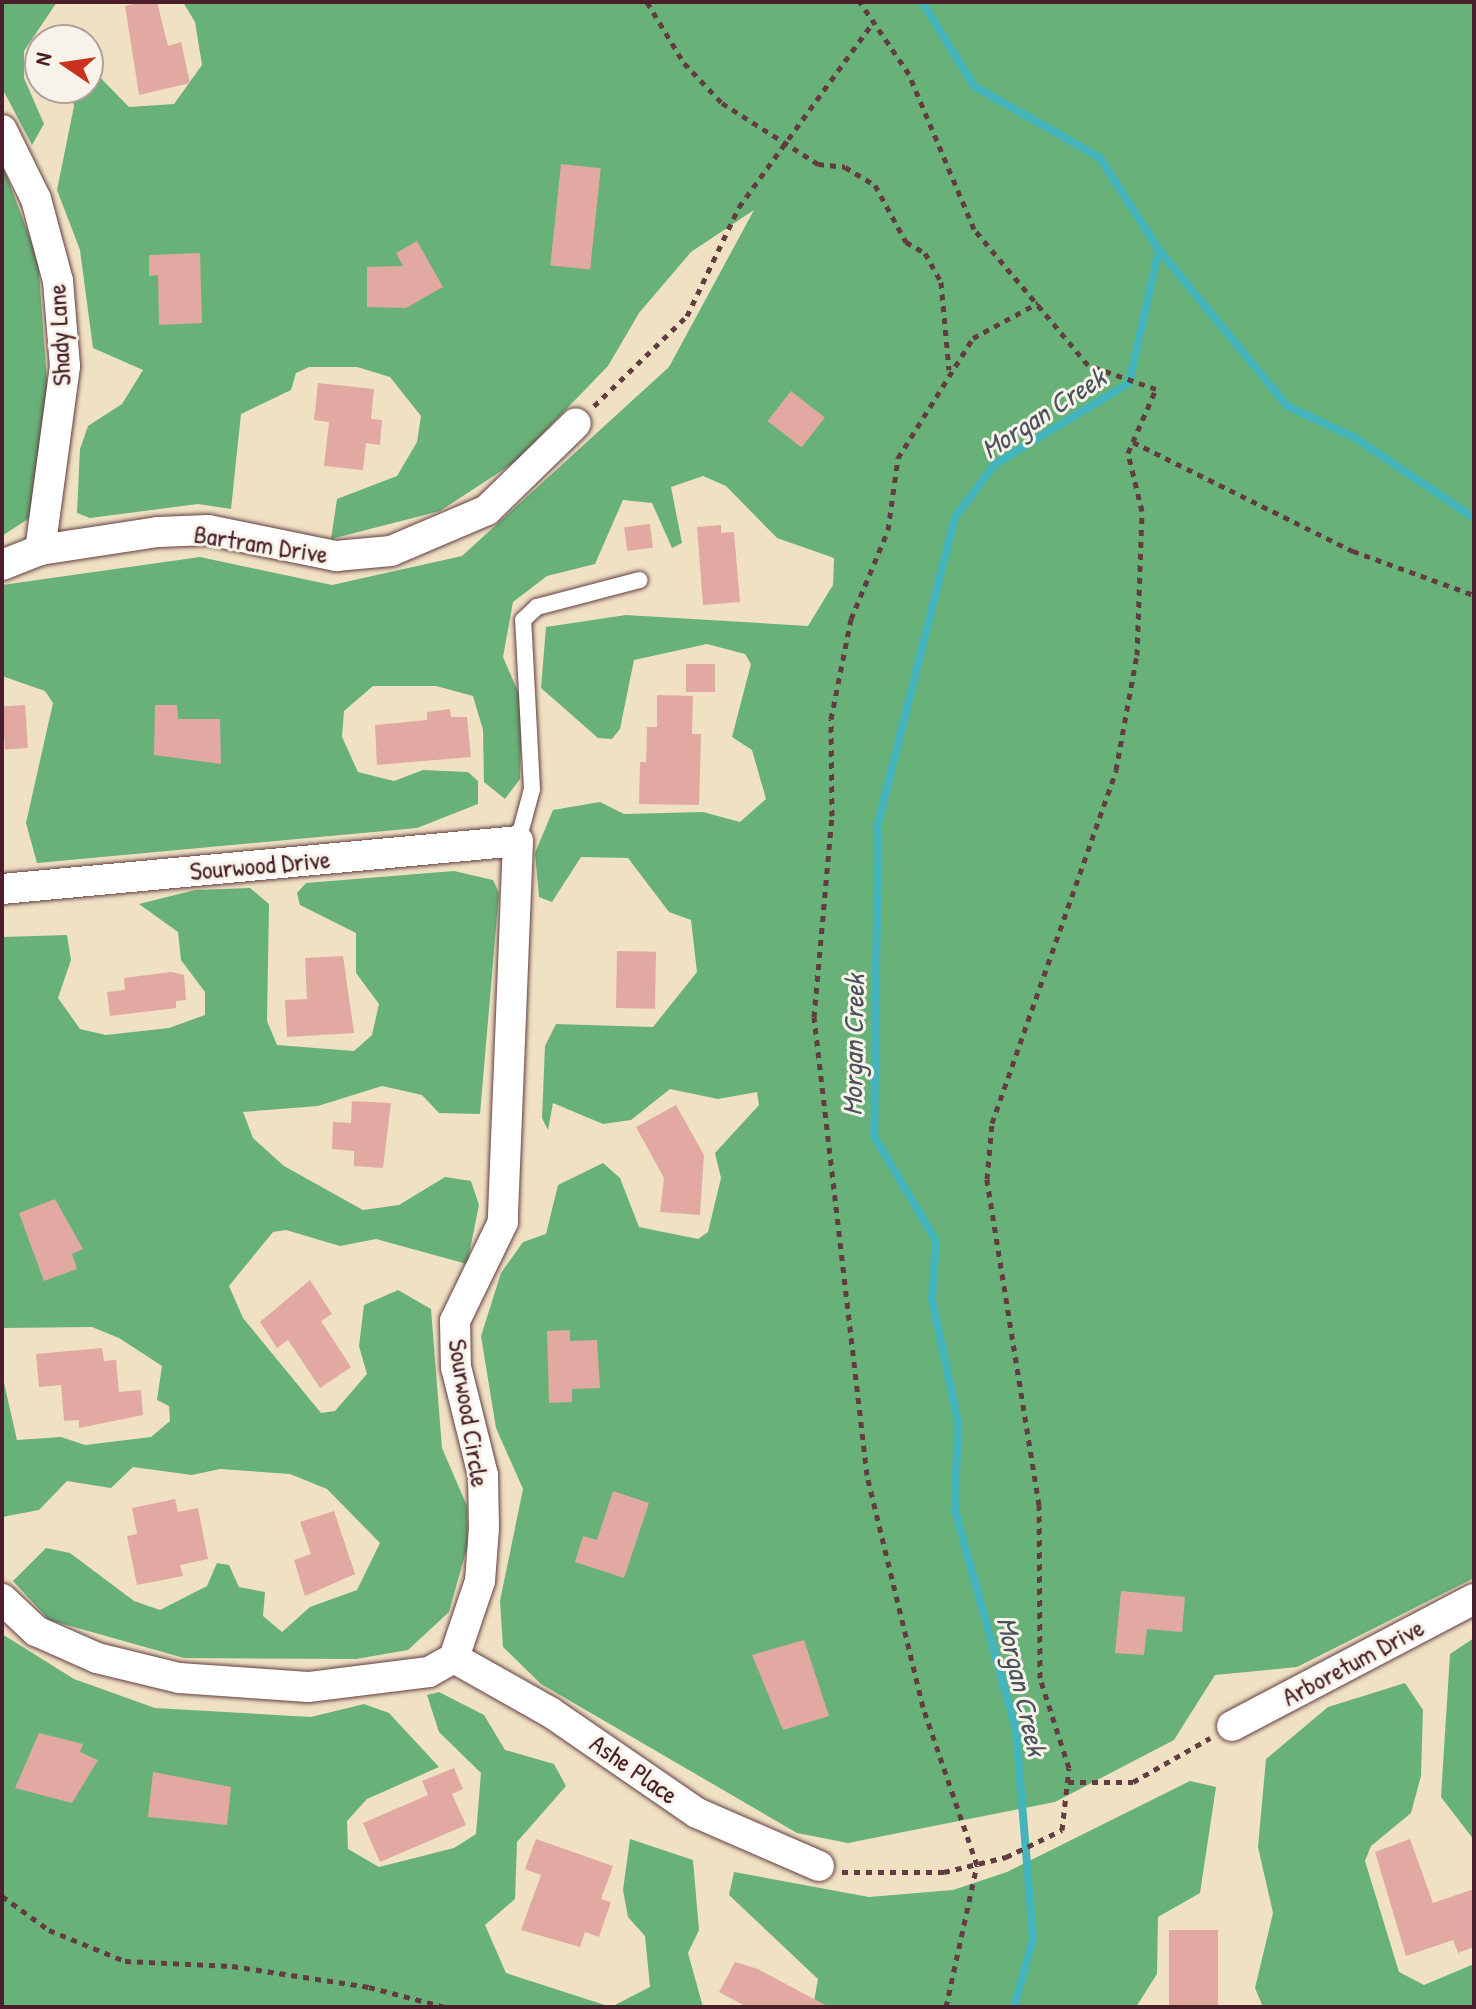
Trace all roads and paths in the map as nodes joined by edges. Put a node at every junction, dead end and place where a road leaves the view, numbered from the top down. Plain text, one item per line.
1 (647, 2) edge
2 (860, 2) edge
3 (871, 25) junction
4 (2, 130) edge
5 (784, 144) junction
6 (1038, 303) junction
7 (949, 370) junction
8 (576, 423) joint
9 (1133, 442) junction
10 (40, 550) junction
11 (2, 565) edge
12 (640, 580) dead end
13 (1474, 595) edge
14 (518, 841) junction
15 (2, 889) edge
16 (2, 1599) edge
17 (1474, 1599) edge
18 (454, 1658) junction
19 (1232, 1726) joint
20 (1067, 1782) junction
21 (977, 1865) junction
22 (819, 1866) joint
23 (2, 1896) edge
24 (445, 2007) edge
25 (946, 2007) edge

1 - 5 path
2 - 3 path
3 - 5 path
3 - 6 path
4 - 10 street, Shady Lane
5 - 7 path
5 - 8 path
6 - 7 path
6 - 9 path
7 - 21 path
8 - 10 street, Bartram Drive
9 - 13 path
9 - 20 path
10 - 11 street, Bartram Drive
12 - 14 lane
14 - 15 street, Sourwood Drive
14 - 18 street, Sourwood Circle
16 - 18 street
17 - 19 street, Arboretum Drive
18 - 22 street, Ashe Place
19 - 20 path
20 - 21 path
21 - 22 path
21 - 25 path
23 - 24 path

